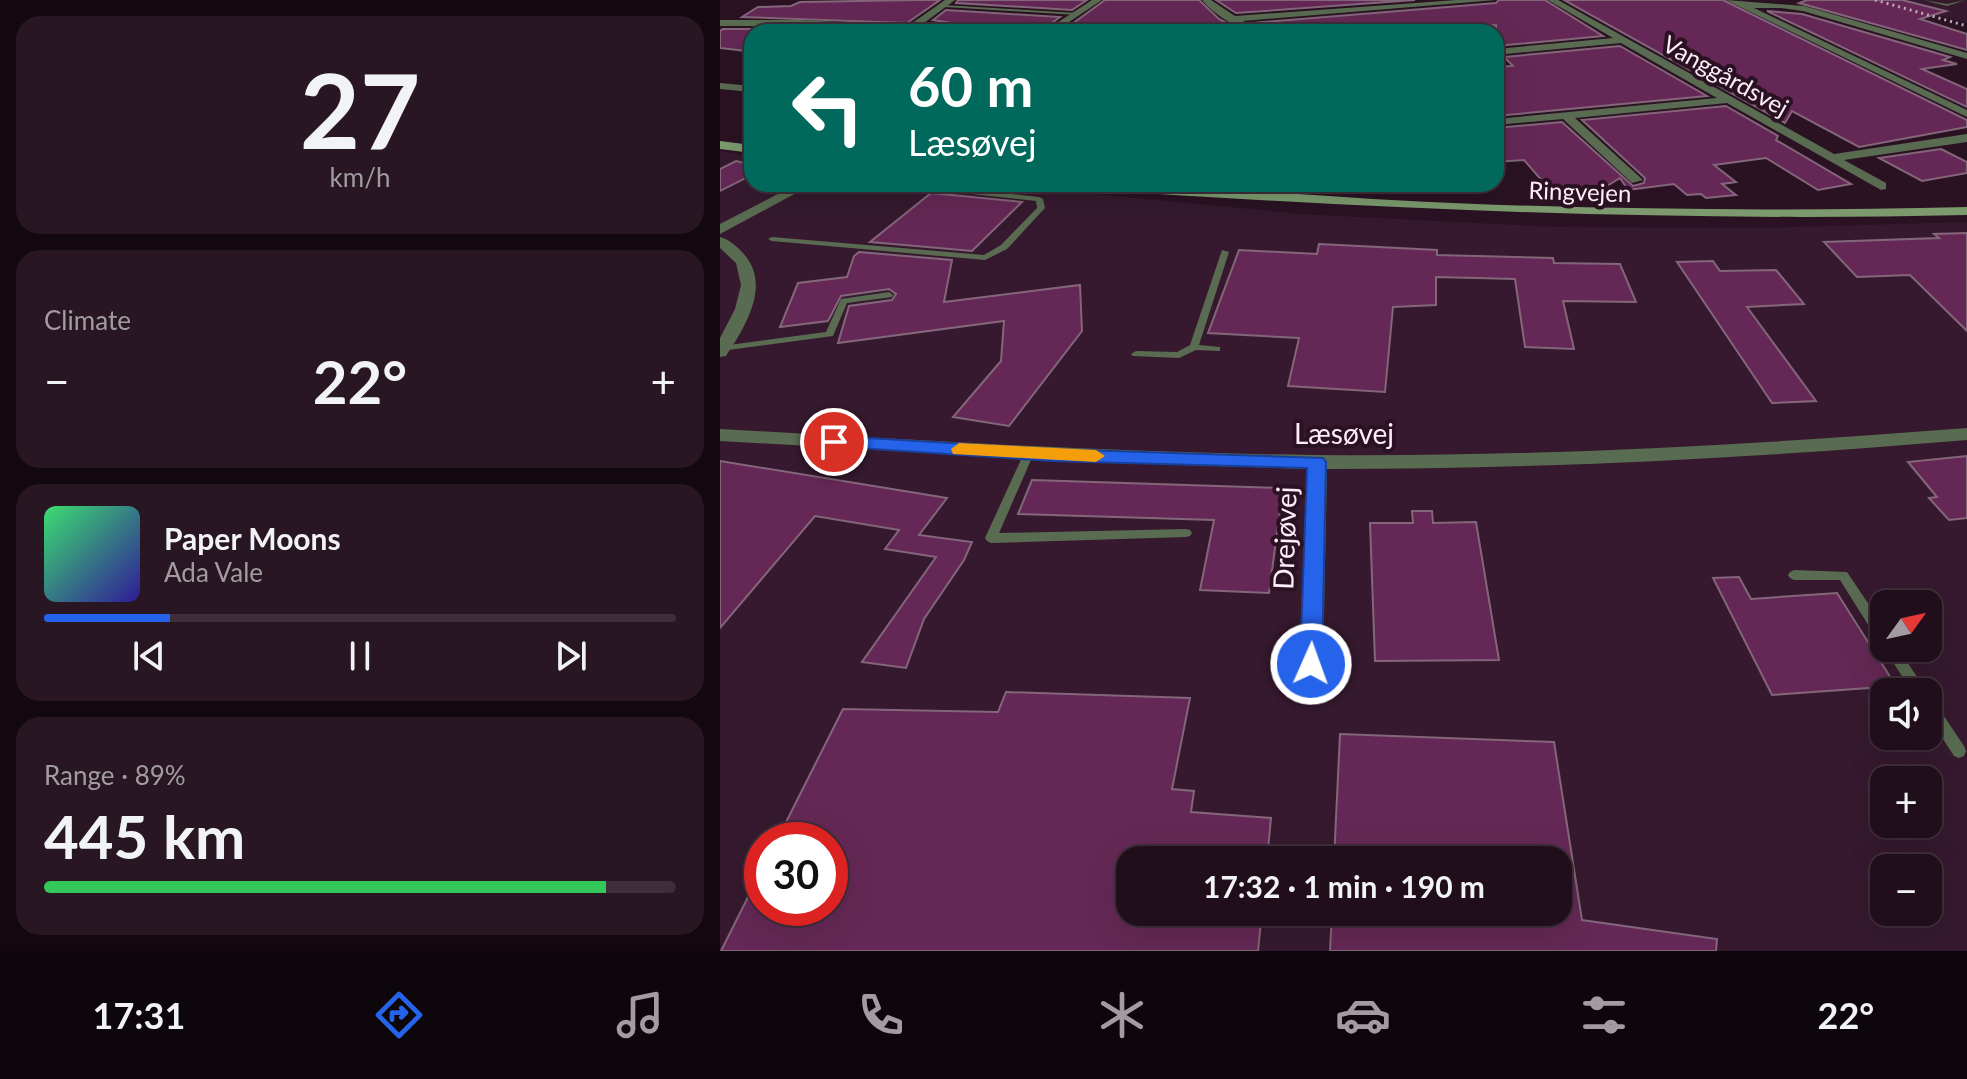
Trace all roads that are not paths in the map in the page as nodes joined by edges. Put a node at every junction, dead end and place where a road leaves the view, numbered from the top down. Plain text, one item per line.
1 (1098, 0) edge
2 (1206, 0) edge
3 (1492, 0) edge
4 (1552, 0) edge
5 (1730, 0) edge
6 (1925, 0) edge
7 (1964, 0) edge
8 (948, 3) edge
9 (1743, 7) junction
10 (1077, 14) junction
11 (1233, 19) junction
12 (720, 23) edge
13 (923, 23) joint
14 (814, 24) edge
15 (934, 24) edge
16 (1061, 24) edge
17 (1242, 24) edge
18 (1624, 40) junction
19 (1504, 51) edge
20 (1967, 56) edge
21 (720, 86) edge
22 (744, 88) edge
23 (1729, 100) junction
24 (1967, 114) edge
25 (1565, 115) junction
26 (1504, 121) edge
27 (720, 133) edge
28 (744, 136) edge
29 (1967, 138) edge
30 (720, 145) edge
31 (744, 148) edge
32 (1833, 158) junction
33 (1637, 180) dead end
34 (1881, 186) dead end
35 (765, 192) edge
36 (792, 192) edge
37 (972, 192) edge
38 (1204, 192) edge
39 (1967, 211) edge
40 (720, 217) edge
41 (720, 230) edge
42 (772, 239) dead end
43 (720, 241) edge
44 (1225, 252) dead end
45 (889, 295) dead end
46 (1194, 347) junction
47 (1217, 349) dead end
48 (721, 351) edge
49 (1136, 354) dead end
50 (1967, 434) edge
51 (720, 435) edge
52 (1029, 453) junction
53 (1317, 462) junction
54 (1186, 533) dead end
55 (1794, 575) dead end
56 (1870, 616) edge
57 (1311, 664) dead end
58 (1942, 725) edge
59 (1959, 751) dead end

1 - 10 street
2 - 11 street
3 - 11 street
4 - 18 street, Vanggårdsvej
5 - 9 street
6 - 7 lane
8 - 10 lane
8 - 13 street
9 - 20 street
9 - 24 street
10 - 16 street
11 - 17 street
12 - 14 street
13 - 15 lane
18 - 19 street
18 - 23 street, Vanggårdsvej
21 - 22 street
23 - 25 street
23 - 32 street, Vanggårdsvej
25 - 26 street
25 - 33 street
27 - 28 main road
29 - 32 street
30 - 31 main road
32 - 34 street, Vanggårdsvej
35 - 40 street
36 - 41 street
37 - 42 lane
38 - 39 main road, Ringvejen
43 - 48 street
44 - 46 lane
45 - 48 lane
46 - 47 lane
46 - 49 lane
50 - 53 street, Læsøvej
51 - 52 street, Læsøvej
52 - 53 street, Læsøvej
52 - 54 lane
53 - 57 street, Drejøvej
55 - 56 lane
58 - 59 lane

